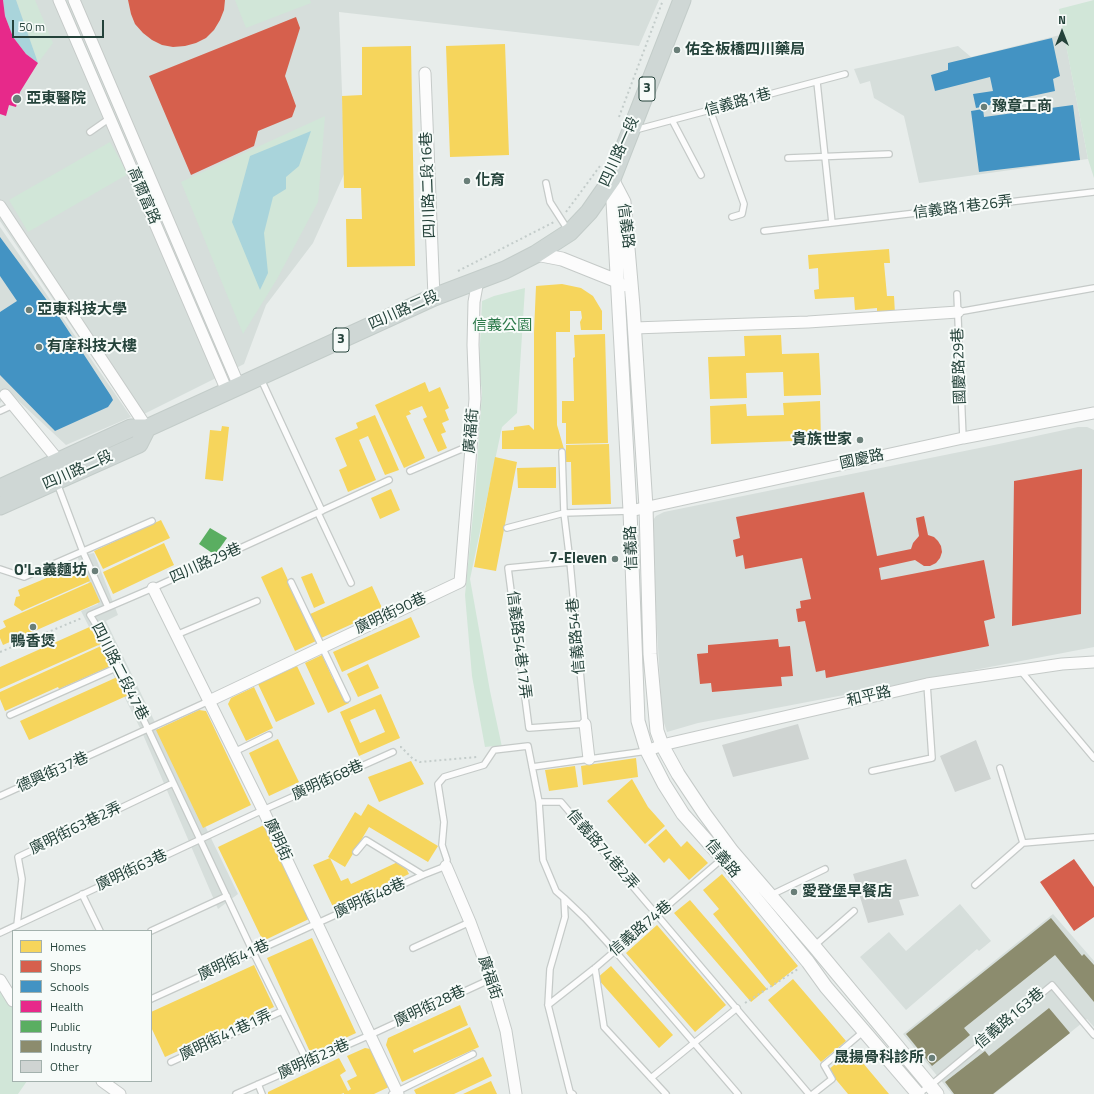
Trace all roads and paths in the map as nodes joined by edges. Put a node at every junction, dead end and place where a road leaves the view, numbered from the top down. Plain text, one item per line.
1 (59, 0) edge
2 (74, 0) edge
3 (663, 0) edge
4 (682, 0) edge
5 (425, 73) dead end
6 (845, 74) dead end
7 (817, 82) junction
8 (710, 110) junction
9 (110, 118) junction
10 (618, 119) dead end
11 (672, 120) junction
12 (630, 131) junction
13 (90, 132) dead end
14 (889, 154) dead end
15 (825, 157) junction
16 (788, 158) dead end
17 (602, 163) dead end
18 (701, 174) dead end
19 (612, 179) junction
20 (546, 183) dead end
21 (1094, 192) edge
22 (0, 206) edge
23 (589, 212) joint
24 (732, 217) dead end
25 (832, 223) junction
26 (565, 225) junction
27 (764, 231) dead end
28 (536, 254) junction
29 (458, 271) dead end
30 (478, 280) junction
31 (617, 281) junction
32 (1094, 288) edge
33 (957, 294) dead end
34 (434, 297) junction
35 (633, 306) junction
36 (958, 312) junction
37 (634, 328) junction
38 (260, 377) junction
39 (233, 389) junction
40 (5, 395) dead end
41 (13, 405) junction
42 (0, 411) edge
43 (1094, 413) edge
44 (147, 428) junction
45 (963, 438) junction
46 (471, 445) junction
47 (562, 452) dead end
48 (56, 462) junction
49 (410, 471) dead end
50 (57, 480) junction
51 (389, 480) dead end
52 (0, 488) edge
53 (0, 506) edge
54 (646, 507) junction
55 (630, 511) junction
56 (320, 512) junction
57 (564, 513) junction
58 (152, 521) dead end
59 (507, 528) dead end
60 (83, 552) junction
61 (570, 562) junction
62 (0, 569) edge
63 (291, 582) dead end
64 (460, 582) joint
65 (352, 584) dead end
66 (153, 588) junction
67 (257, 601) dead end
68 (108, 607) junction
69 (90, 615) junction
70 (176, 635) junction
71 (323, 647) junction
72 (0, 652) edge
73 (1094, 662) edge
74 (118, 667) junction
75 (1019, 670) junction
76 (927, 684) junction
77 (347, 699) dead end
78 (209, 701) junction
79 (10, 715) dead end
80 (585, 724) junction
81 (148, 729) junction
82 (269, 734) dead end
83 (662, 745) junction
84 (647, 751) junction
85 (234, 752) junction
86 (393, 752) joint
87 (490, 756) junction
88 (589, 758) junction
89 (1094, 758) edge
90 (532, 767) junction
91 (1000, 768) dead end
92 (872, 771) dead end
93 (173, 783) junction
94 (0, 796) edge
95 (539, 802) junction
96 (263, 810) junction
97 (1094, 836) edge
98 (200, 840) junction
99 (1023, 843) junction
100 (356, 852) dead end
101 (728, 855) junction
102 (446, 866) junction
103 (825, 868) dead end
104 (423, 875) junction
105 (975, 885) dead end
106 (82, 894) junction
107 (770, 895) junction
108 (227, 896) junction
109 (564, 898) junction
110 (854, 911) dead end
111 (658, 915) junction
112 (470, 922) junction
113 (317, 923) junction
114 (17, 925) junction
115 (100, 930) edge
116 (152, 931) edge
117 (0, 933) edge
118 (814, 946) junction
119 (413, 948) dead end
120 (615, 951) junction
121 (253, 952) junction
122 (808, 962) junction
123 (595, 968) junction
124 (491, 979) junction
125 (0, 980) edge
126 (12, 999) edge
127 (152, 999) edge
128 (548, 1005) junction
129 (737, 1008) junction
130 (282, 1011) junction
131 (864, 1031) junction
132 (1094, 1035) edge
133 (370, 1036) junction
134 (694, 1043) junction
135 (473, 1054) dead end
136 (171, 1062) dead end
137 (308, 1063) junction
138 (651, 1078) junction
139 (103, 1082) edge
140 (258, 1084) junction
141 (934, 1090) edge
142 (395, 1093) edge
143 (571, 1093) edge
144 (120, 1094) edge
145 (236, 1094) edge
146 (262, 1094) edge
147 (516, 1094) edge
148 (666, 1094) edge
149 (738, 1094) edge
150 (809, 1094) edge
151 (813, 1094) edge
152 (918, 1094) edge

1 - 9 street, 高爾富路
2 - 39 street, 高爾富路
3 - 10 path
4 - 12 main road, 四川路一段 / 3
5 - 34 street, 四川路二段16巷
6 - 7 lane, 信義路1巷
7 - 8 lane, 信義路1巷
7 - 15 lane
8 - 11 lane, 信義路1巷
8 - 24 lane
9 - 13 lane
9 - 39 street, 高爾富路
11 - 12 lane, 信義路1巷
11 - 18 lane
12 - 19 main road, 四川路一段 / 3
14 - 15 lane
15 - 16 lane
15 - 25 lane
17 - 26 path
19 - 23 main road, 四川路一段 / 3
19 - 31 street, 信義路
19 - 35 street, 信義路
20 - 26 lane
21 - 25 lane, 信義路1巷26弄
22 - 44 street
23 - 26 main road, 四川路二段 / 3
25 - 27 lane, 信義路1巷26弄
26 - 28 main road, 四川路二段 / 3
26 - 29 path
28 - 30 main road, 四川路二段 / 3
28 - 31 street
30 - 34 main road, 四川路二段 / 3
30 - 46 street, 廣福街
31 - 35 street
31 - 55 street, 信義路
32 - 36 lane
33 - 36 lane, 國慶路29巷
34 - 38 main road, 四川路二段 / 3
35 - 37 street, 信義路
36 - 37 street
36 - 45 lane, 國慶路29巷
37 - 54 street, 信義路
38 - 39 main road, 四川路二段 / 3
38 - 56 lane
39 - 44 main road, 四川路二段 / 3
40 - 41 street
41 - 42 lane
41 - 48 street
43 - 45 street, 國慶路
44 - 48 main road, 四川路二段 / 3
44 - 50 main road, 四川路二段
45 - 54 street, 國慶路
46 - 49 lane
46 - 64 street, 廣福街
47 - 57 lane, 信義路54巷
48 - 50 street
48 - 52 main road, 四川路二段 / 3
50 - 53 main road, 四川路二段
50 - 60 lane, 四川路二段47巷
51 - 56 lane, 四川路29巷
54 - 55 street, 國慶路
54 - 83 street, 信義路
55 - 57 lane
55 - 84 street, 信義路
56 - 65 lane
56 - 66 lane, 四川路29巷
57 - 59 lane
57 - 61 lane, 信義路54巷
58 - 60 lane
60 - 62 lane
60 - 68 lane, 四川路二段47巷
61 - 80 lane, 信義路54巷
61 - 80 lane, 信義路54巷17弄
63 - 71 lane
64 - 71 street, 廣明街90巷
66 - 68 lane, 四川路29巷
66 - 70 street, 廣明街
67 - 70 lane
68 - 69 lane, 四川路29巷
69 - 72 path
69 - 74 lane, 四川路二段47巷
70 - 78 street, 廣明街
71 - 77 lane
71 - 78 street, 廣明街90巷
73 - 75 street, 和平路
74 - 79 lane
74 - 81 lane, 四川路二段47巷
75 - 76 street, 和平路
75 - 89 lane
76 - 83 street, 和平路
76 - 92 lane
78 - 81 lane, 德興街37巷
78 - 85 street, 廣明街
80 - 88 street, 信義路54巷
81 - 93 lane
81 - 94 lane, 德興街37巷
82 - 85 lane
83 - 84 street, 和平路
83 - 101 street, 信義路
84 - 88 lane
84 - 101 street, 信義路
85 - 96 street, 廣明街
86 - 87 path
86 - 96 lane, 廣明街68巷
87 - 90 lane
87 - 102 lane
88 - 90 lane
90 - 95 lane
91 - 99 lane
93 - 98 lane
93 - 114 lane, 廣明街63巷2弄
95 - 109 lane
95 - 111 lane, 信義路74巷2弄
96 - 98 lane, 廣明街63巷
96 - 113 street, 廣明街
97 - 99 lane
98 - 106 lane, 廣明街63巷
98 - 108 lane, 廣明街41巷1弄
99 - 105 lane
100 - 104 lane, 廣明街48巷
101 - 107 street, 信義路
101 - 111 lane, 信義路74巷
101 - 122 street, 信義路
102 - 104 lane, 廣明街48巷
102 - 112 street, 廣福街
103 - 107 lane
104 - 113 lane, 廣明街48巷
106 - 114 lane, 廣明街63巷
106 - 115 lane
107 - 118 street, 信義路
108 - 116 lane
108 - 121 lane, 廣明街41巷1弄
109 - 120 lane
109 - 128 lane
110 - 118 lane
111 - 120 lane, 信義路74巷
111 - 129 lane, 信義路74巷2弄
112 - 119 lane
112 - 124 street, 廣福街
113 - 121 lane, 廣明街41巷
113 - 133 street, 廣明街
114 - 117 lane, 廣明街63巷
118 - 141 street, 信義路
120 - 123 lane, 信義路74巷
120 - 134 lane
121 - 127 lane, 廣明街41巷
121 - 130 lane, 廣明街41巷1弄
122 - 129 path
122 - 131 street, 信義路
123 - 128 lane, 信義路74巷
123 - 138 lane
124 - 133 lane, 廣明街28巷
124 - 147 street, 廣福街
125 - 126 street
128 - 143 lane
129 - 134 lane
129 - 150 lane, 信義路74巷2弄
130 - 136 lane, 廣明街41巷1弄
130 - 137 lane, 廣明街41巷1弄
131 - 151 lane
131 - 152 street, 信義路
132 - 141 lane, 信義路163巷
133 - 137 lane, 廣明街23巷
133 - 142 street, 廣明街
134 - 138 lane
134 - 149 lane
135 - 142 lane
137 - 140 lane, 廣明街23巷
138 - 148 lane
139 - 144 street
140 - 145 lane, 廣明街23巷
140 - 146 lane
141 - 152 lane, 信義路163巷

